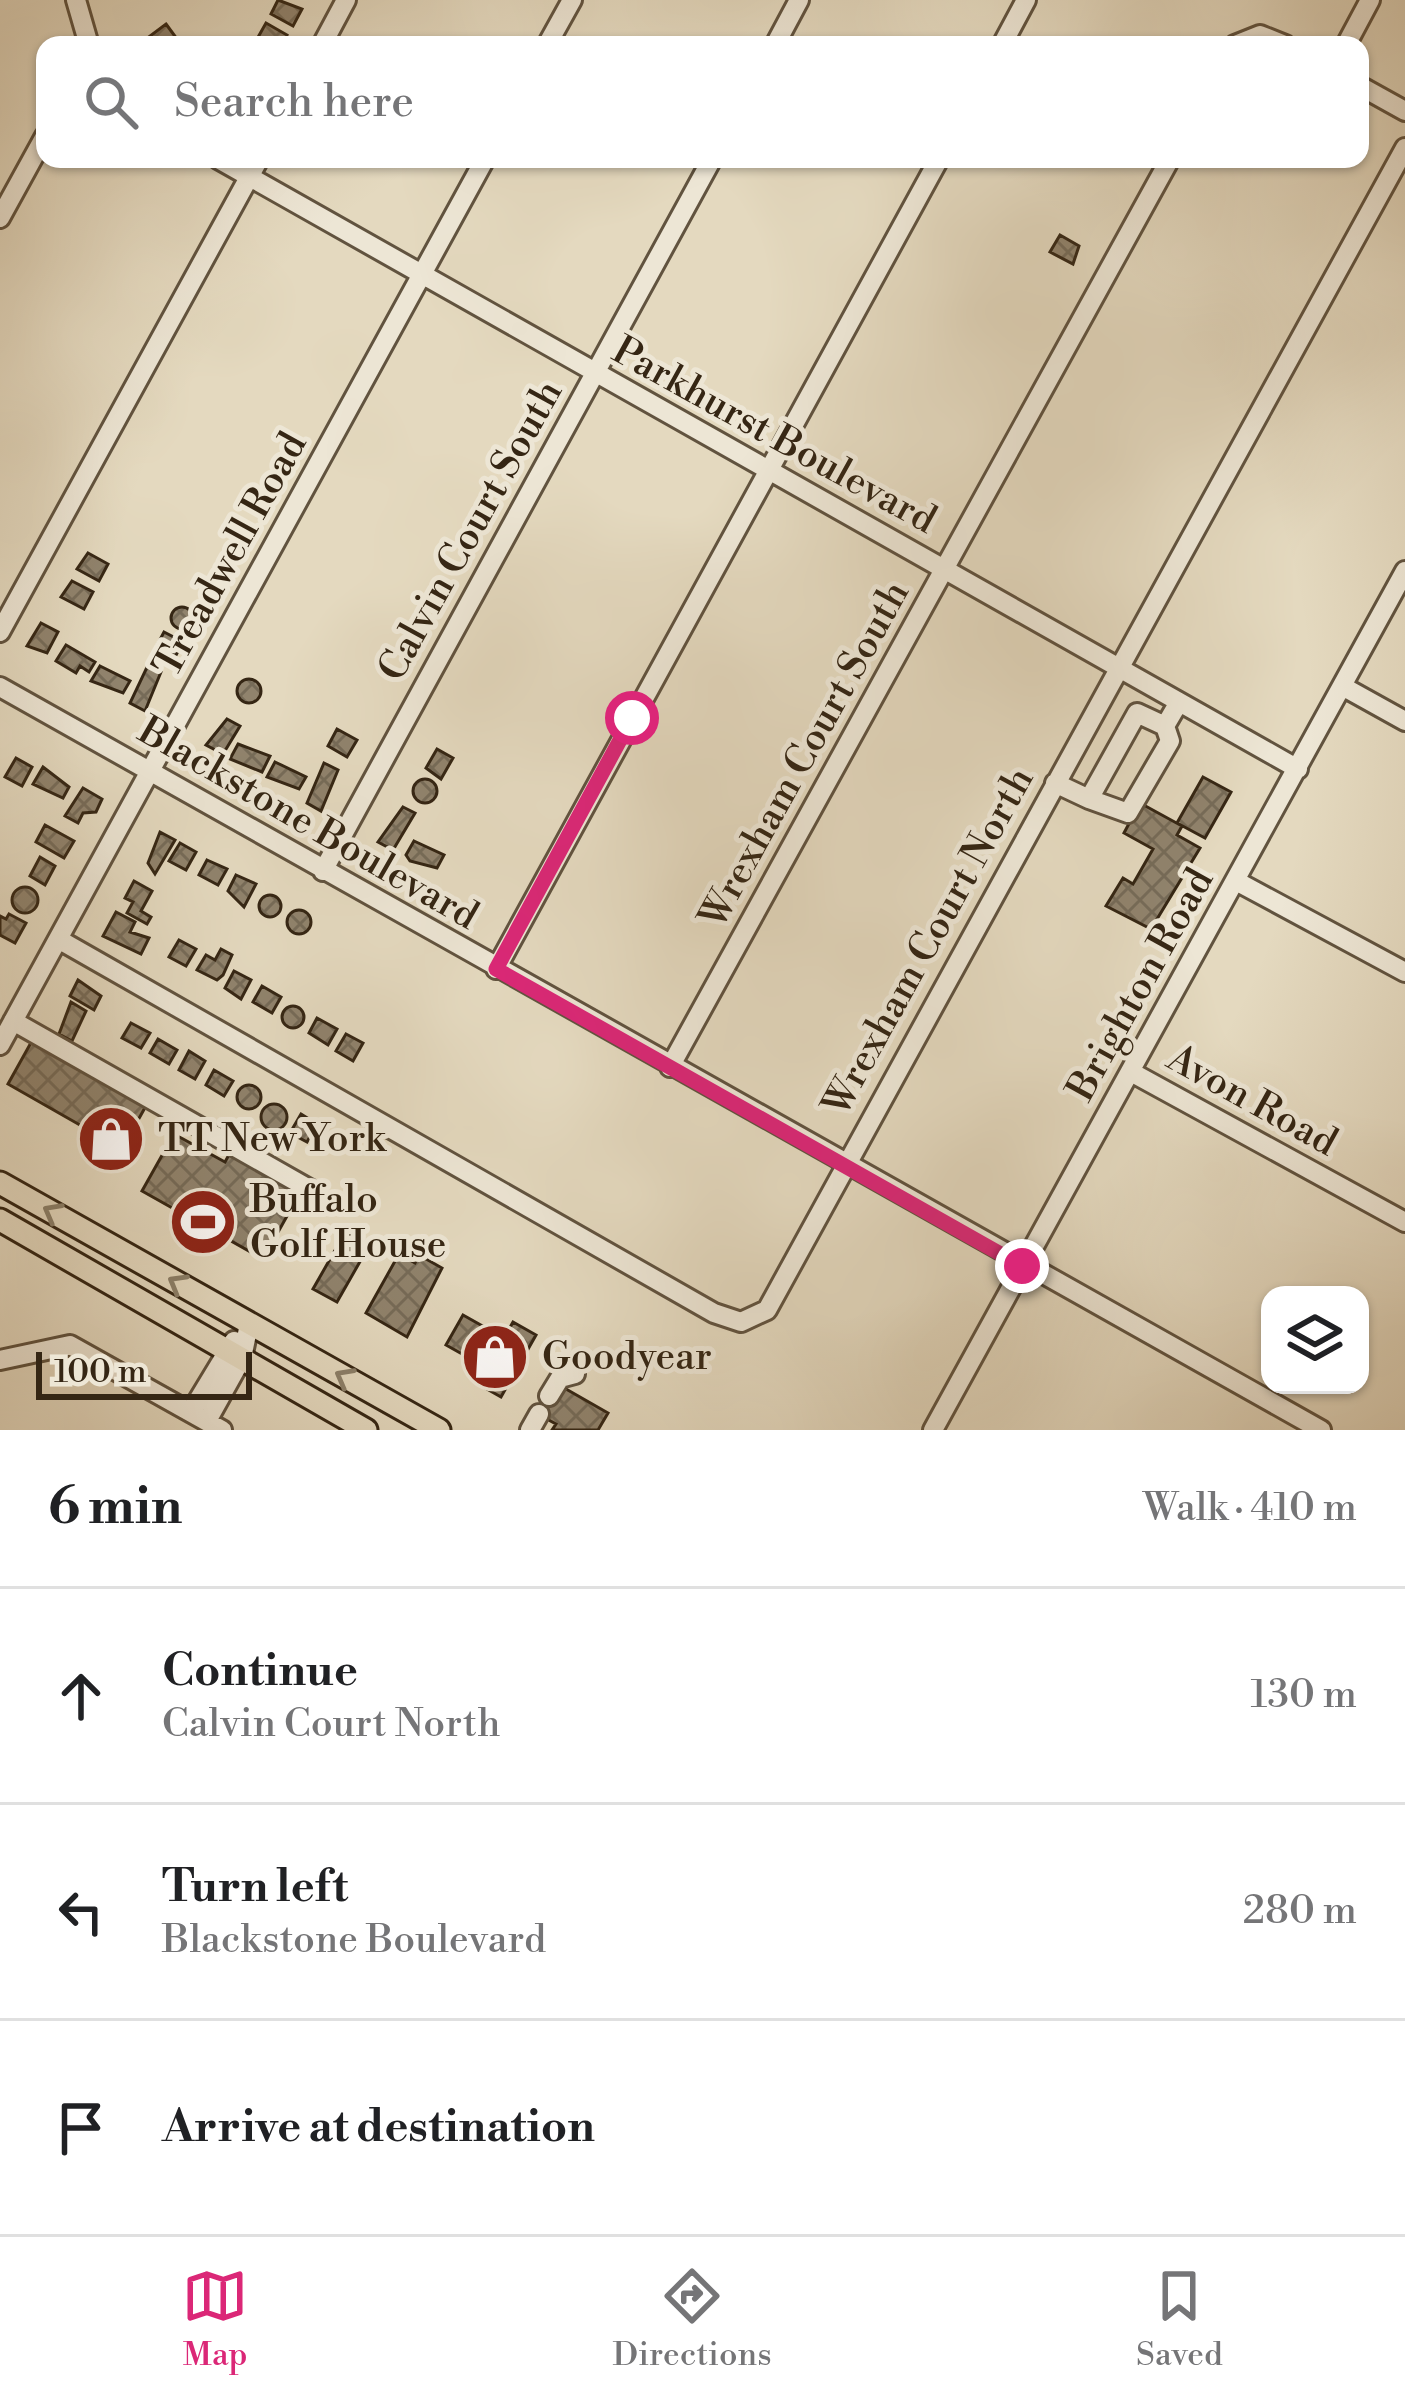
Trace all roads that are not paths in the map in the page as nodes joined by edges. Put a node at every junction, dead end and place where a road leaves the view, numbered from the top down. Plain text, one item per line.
1 (76, 0) edge
2 (346, 0) edge
3 (572, 0) edge
4 (799, 0) edge
5 (1026, 0) edge
6 (1370, 0) edge
7 (86, 36) edge
8 (327, 36) edge
9 (553, 36) edge
10 (780, 36) edge
11 (1007, 36) edge
12 (1351, 36) edge
13 (1369, 91) edge
14 (1405, 111) edge
15 (1405, 148) edge
16 (36, 152) edge
17 (254, 168) edge
18 (480, 168) edge
19 (707, 168) edge
20 (934, 168) edge
21 (1165, 168) edge
22 (0, 218) edge
23 (422, 274) junction
24 (595, 373) junction
25 (768, 471) junction
26 (945, 570) junction
27 (1405, 571) edge
28 (0, 632) edge
29 (1118, 668) junction
30 (1342, 686) junction
31 (0, 687) edge
32 (1179, 702) junction
33 (1405, 721) edge
34 (1165, 725) junction
35 (1298, 769) junction
36 (149, 773) junction
37 (1054, 783) junction
38 (1089, 800) junction
39 (322, 871) junction
40 (1236, 881) junction
41 (58, 939) junction
42 (496, 969) junction
43 (1405, 972) edge
44 (13, 1022) junction
45 (0, 1045) edge
46 (670, 1067) junction
47 (1131, 1072) junction
48 (844, 1165) junction
49 (0, 1183) edge
50 (317, 1204) dead end
51 (0, 1220) edge
52 (1405, 1222) edge
53 (1022, 1266) junction
54 (249, 1324) junction
55 (234, 1354) junction
56 (0, 1360) edge
57 (575, 1374) dead end
58 (539, 1414) edge
59 (206, 1421) edge
60 (365, 1430) edge
61 (439, 1430) edge
62 (933, 1430) edge
63 (1321, 1430) edge

1 - 7 street
2 - 8 street
3 - 9 street
4 - 10 street
5 - 11 street
6 - 12 street
13 - 14 street
15 - 29 street, Wrexham Court North
16 - 22 street
17 - 23 street, Parkhurst Boulevard
17 - 28 street
18 - 23 street, Treadwell Road
19 - 24 street, Calvin Court South
20 - 25 street
21 - 26 street, Wrexham Court South
23 - 24 street, Parkhurst Boulevard
23 - 36 street, Treadwell Road
24 - 25 street, Parkhurst Boulevard
24 - 39 street, Calvin Court South
25 - 26 street, Parkhurst Boulevard
25 - 42 street
26 - 29 street, Parkhurst Boulevard
26 - 46 street, Wrexham Court South
27 - 30 street, Brighton Road
29 - 32 street, Parkhurst Boulevard
29 - 37 street, Wrexham Court North
30 - 33 street
30 - 35 street, Brighton Road
31 - 36 street, Blackstone Boulevard
32 - 34 street
32 - 35 street, Parkhurst Boulevard
34 - 38 street
34 - 38 street
35 - 40 street, Brighton Road
36 - 39 street, Blackstone Boulevard
36 - 41 street, Treadwell Road
37 - 38 street
37 - 48 street, Wrexham Court North
39 - 42 street, Blackstone Boulevard
40 - 43 street
40 - 47 street, Brighton Road
41 - 44 street, Treadwell Road
41 - 48 street, Wrexham Court North
42 - 46 street, Blackstone Boulevard
44 - 45 street, Treadwell Road
44 - 50 street
46 - 48 street, Blackstone Boulevard
47 - 52 street, Avon Road
47 - 53 street, Brighton Road
48 - 53 street, Blackstone Boulevard
54 -> 49 main road
51 - 55 main road
53 - 62 street, Brighton Road
53 - 63 street, Blackstone Boulevard
54 - 55 street
61 -> 54 main road
55 - 59 street
55 - 60 main road
56 - 59 street
57 - 58 street

